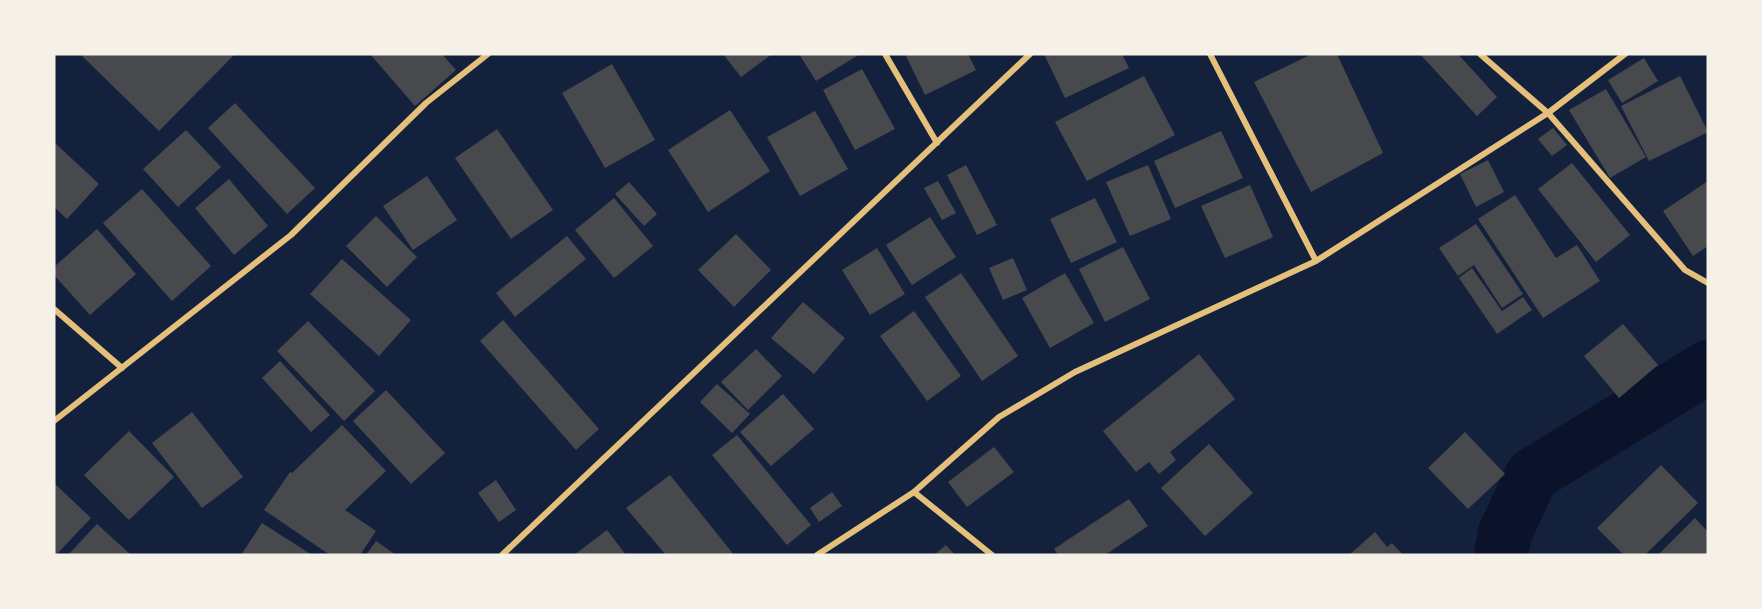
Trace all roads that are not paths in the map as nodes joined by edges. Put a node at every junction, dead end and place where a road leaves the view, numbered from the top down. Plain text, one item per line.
1 (488, 54) edge
2 (885, 54) edge
3 (1030, 54) edge
4 (1210, 54) edge
5 (1480, 54) edge
6 (1625, 54) edge
7 (1548, 113) junction
8 (937, 143) junction
9 (1316, 261) junction
10 (1708, 283) edge
11 (54, 309) edge
12 (122, 368) junction
13 (54, 422) edge
14 (914, 492) junction
15 (502, 555) edge
16 (817, 555) edge
17 (992, 555) edge

1 - 12 street
2 - 8 street
3 - 8 street
4 - 9 street
5 - 7 street
6 - 7 street
7 - 9 street
7 - 10 street
8 - 15 street
9 - 14 street
11 - 12 street
12 - 13 street
14 - 16 street
14 - 17 street

